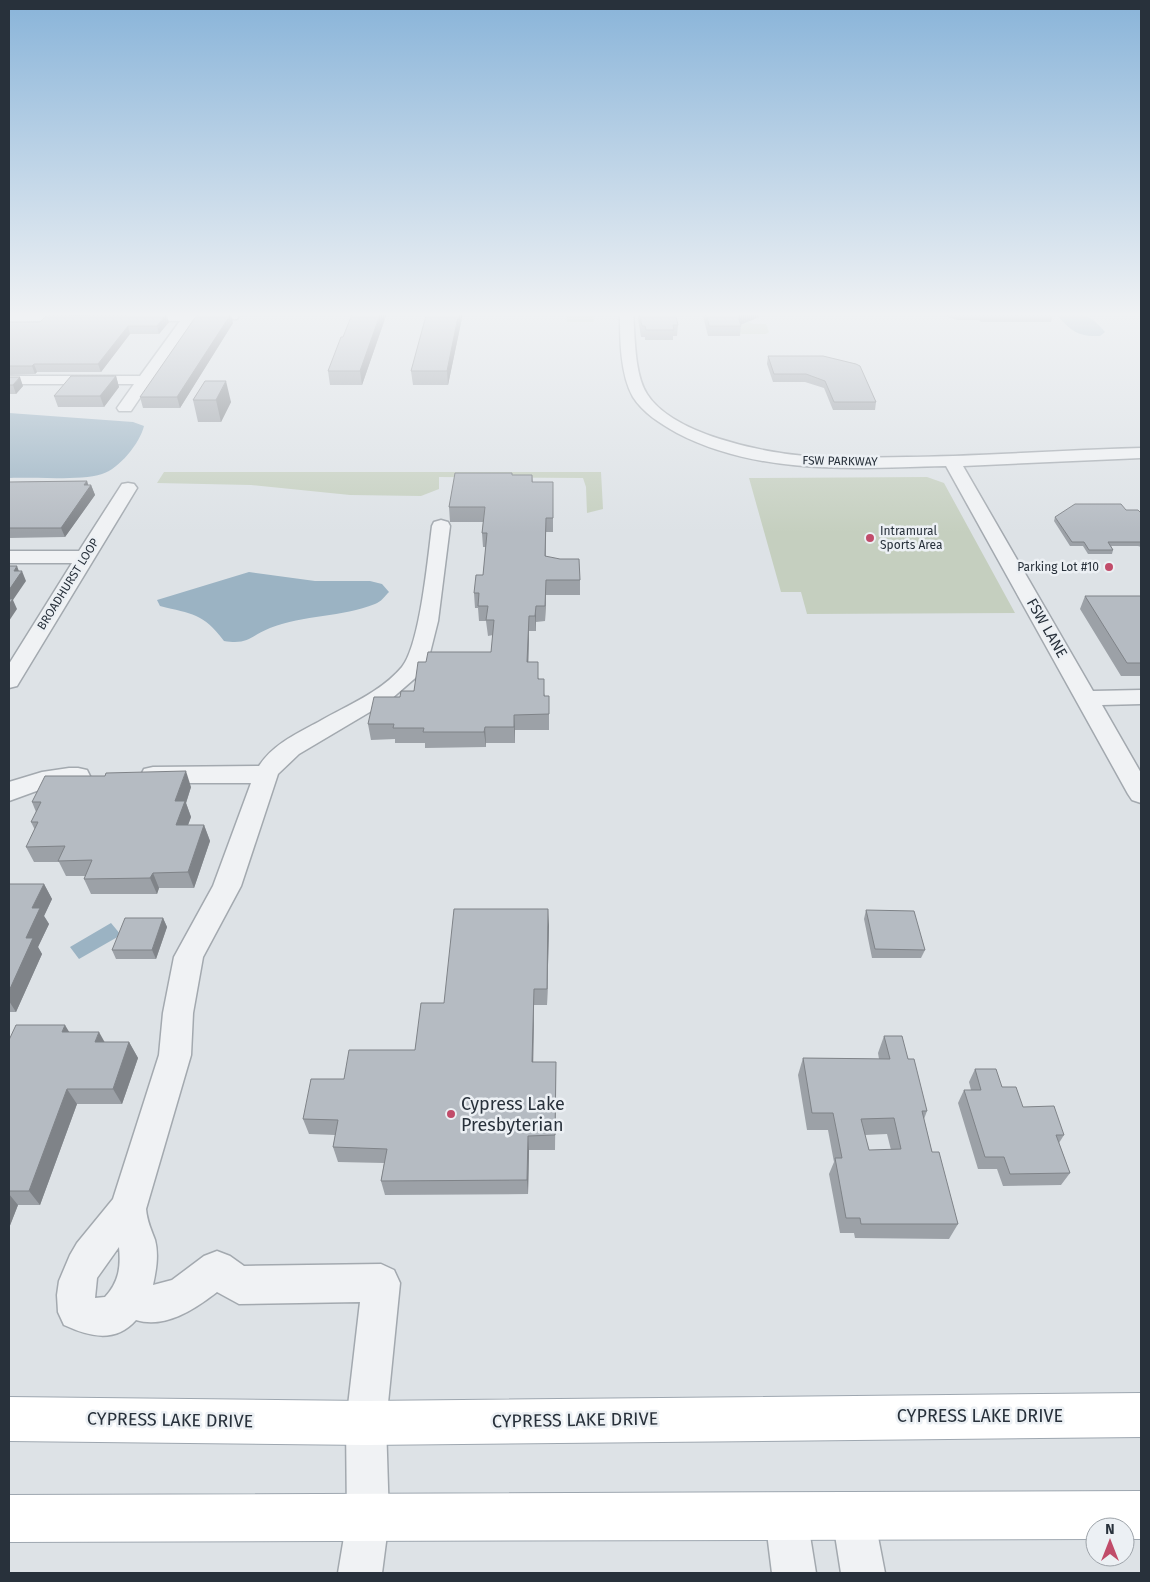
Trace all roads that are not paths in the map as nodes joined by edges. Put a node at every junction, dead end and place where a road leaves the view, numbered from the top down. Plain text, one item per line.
1 (141, 386) edge
2 (636, 386) edge
3 (125, 408) dead end
4 (1141, 453) edge
5 (952, 462) junction
6 (128, 488) dead end
7 (441, 526) dead end
8 (9, 557) edge
9 (85, 557) junction
10 (9, 681) edge
11 (1141, 697) edge
12 (1087, 698) junction
13 (266, 774) junction
14 (97, 776) edge
15 (126, 776) edge
16 (9, 792) edge
17 (1141, 794) edge
18 (128, 1209) junction
19 (130, 1299) junction
20 (1141, 1415) edge
21 (9, 1419) edge
22 (366, 1423) junction
23 (1141, 1514) edge
24 (853, 1516) junction
25 (786, 1517) junction
26 (9, 1519) edge
27 (368, 1519) junction
28 (360, 1573) edge
29 (794, 1573) edge
30 (864, 1573) edge

1 - 3 street
2 - 5 street, FSW PARKWAY
4 - 5 street, FSW PARKWAY
5 - 12 street, FSW LANE
6 - 9 street, BROADHURST LOOP
7 - 13 street
8 - 9 street
9 - 10 street, BROADHURST LOOP
11 - 12 street
12 - 17 street, FSW LANE
13 - 15 street
13 - 18 street
14 - 16 street
18 - 19 street
18 - 19 street
19 - 22 street
20 - 22 main road, CYPRESS LAKE DRIVE
21 - 22 main road, CYPRESS LAKE DRIVE
22 - 27 street
23 - 24 main road
24 - 25 main road
24 - 30 street
25 - 27 main road
25 - 29 street
26 - 27 main road
27 - 28 street

